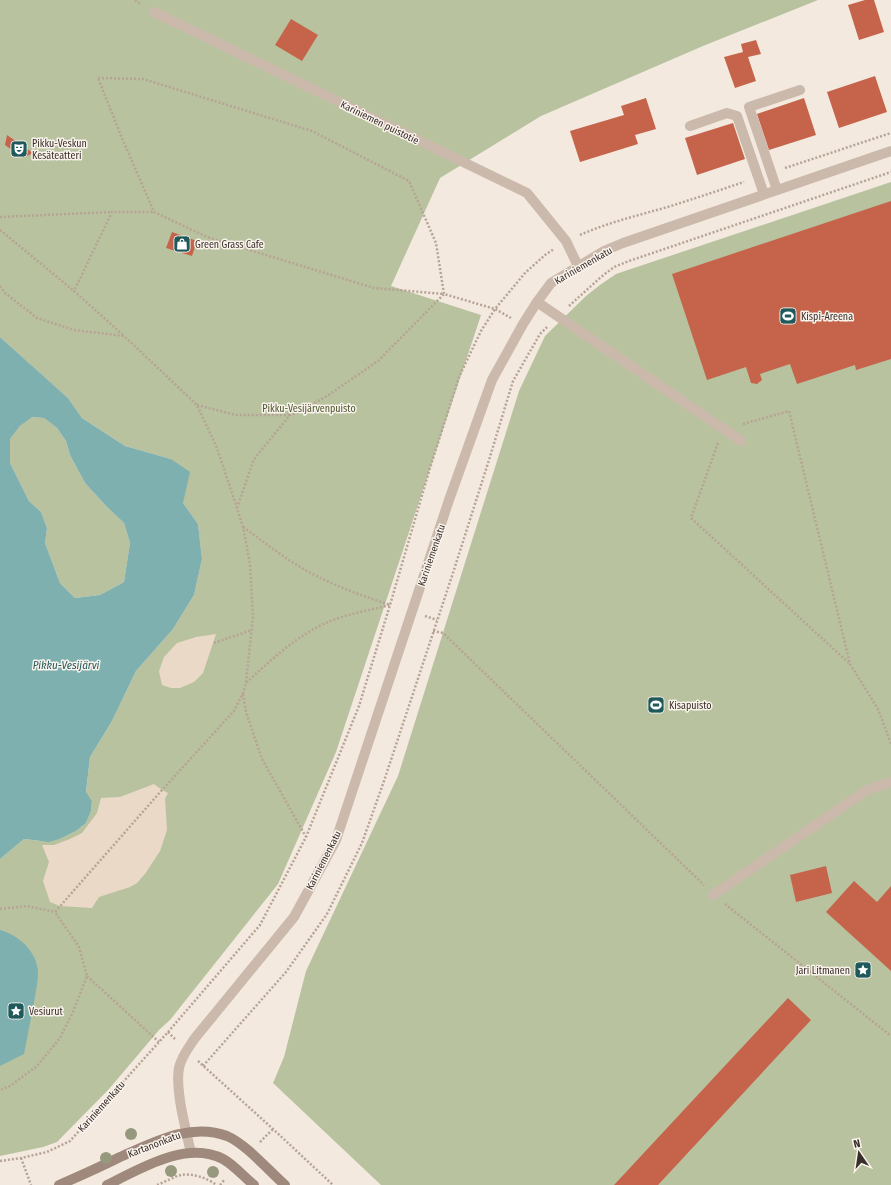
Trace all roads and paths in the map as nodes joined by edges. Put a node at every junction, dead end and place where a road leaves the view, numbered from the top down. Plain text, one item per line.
1 (154, 12) dead end
2 (800, 90) dead end
3 (690, 126) dead end
4 (891, 133) edge
5 (891, 151) edge
6 (891, 172) edge
7 (771, 173) junction
8 (759, 177) junction
9 (777, 190) junction
10 (764, 194) junction
11 (112, 212) junction
12 (154, 212) junction
13 (0, 217) edge
14 (0, 230) edge
15 (566, 241) junction
16 (578, 266) junction
17 (0, 286) edge
18 (74, 292) junction
19 (444, 294) junction
20 (537, 302) junction
21 (496, 309) junction
22 (557, 316) junction
23 (523, 324) junction
24 (540, 334) junction
25 (124, 336) junction
26 (197, 405) junction
27 (290, 415) junction
28 (723, 429) junction
29 (741, 441) dead end
30 (237, 508) junction
31 (243, 527) junction
32 (390, 605) junction
33 (252, 630) junction
34 (214, 643) dead end
35 (850, 664) junction
36 (246, 683) junction
37 (243, 693) junction
38 (891, 744) edge
39 (891, 782) edge
40 (306, 837) junction
41 (713, 895) junction
42 (0, 909) edge
43 (55, 912) junction
44 (87, 976) junction
45 (891, 1036) edge
46 (159, 1042) junction
47 (203, 1066) dead end
48 (0, 1090) edge
49 (186, 1132) junction
50 (191, 1153) junction
51 (21, 1158) junction
52 (0, 1161) edge
53 (30, 1185) edge
54 (59, 1185) edge
55 (107, 1185) edge
56 (158, 1185) edge
57 (216, 1185) edge
58 (254, 1185) edge
59 (285, 1185) edge
60 (333, 1185) edge

1 - 15 street, Kariniemen puistotie
2 - 7 street
3 - 8 street
4 - 7 path
5 - 9 street, Kariniemenkatu
6 - 22 path
7 - 9 street
8 - 10 street
8 - 15 path, Kariniemenkatu
9 - 10 street, Kariniemenkatu
10 - 16 street, Kariniemenkatu
11 - 12 path
11 - 13 path
11 - 18 path
12 - 19 path
12 - 19 path
14 - 18 path
15 - 16 street, Kariniemen puistotie
15 - 21 path, Kariniemenkatu
16 - 20 street, Kariniemenkatu
17 - 25 path
18 - 25 path
19 - 21 path
19 - 27 path
20 - 22 street
20 - 23 street, Kariniemenkatu
21 - 23 path
21 - 32 path, Kariniemenkatu
22 - 24 path
22 - 28 street
23 - 24 path
23 - 49 street, Kariniemenkatu
24 - 41 path
25 - 26 path
26 - 27 path
26 - 30 path
27 - 30 path
28 - 29 street
28 - 35 path
28 - 35 path
30 - 31 path
31 - 32 path
31 - 33 path
32 - 36 path
32 - 40 path, Kariniemenkatu
33 - 34 path
33 - 36 path
35 - 38 path
36 - 37 path
37 - 40 path
37 - 43 path
39 - 41 street
40 - 46 path, Kariniemenkatu
41 - 45 path
42 - 43 path
43 - 44 path
44 - 46 path
44 - 48 path
46 - 51 path, Kariniemenkatu
47 - 60 path
49 - 50 street, Kariniemenkatu
49 - 54 main road, Kartanonkatu
49 - 59 main road, Kartanonkatu
50 - 55 main road, Kartanonkatu
50 - 58 main road, Kartanonkatu
51 - 52 path, Kariniemenkatu
51 - 53 path
56 - 57 path

